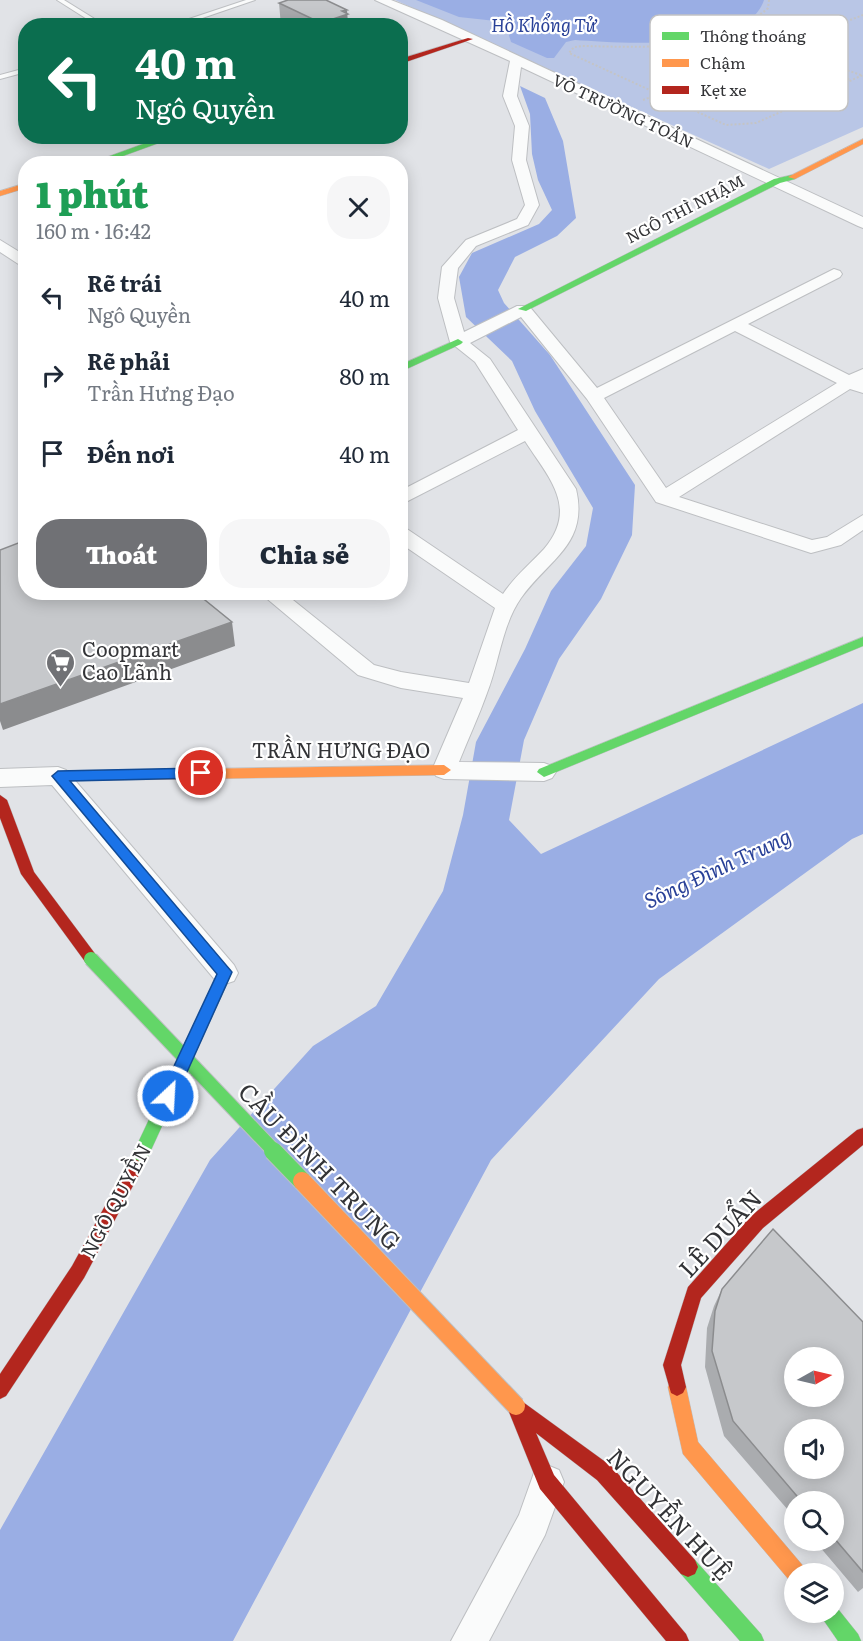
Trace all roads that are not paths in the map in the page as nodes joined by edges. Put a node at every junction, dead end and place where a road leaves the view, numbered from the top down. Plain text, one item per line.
1 (60, 0) edge
2 (252, 0) edge
3 (381, 0) edge
4 (90, 18) edge
5 (196, 18) edge
6 (470, 39) junction
7 (408, 59) edge
8 (516, 61) junction
9 (18, 72) edge
10 (0, 77) edge
11 (863, 141) edge
12 (151, 144) edge
13 (115, 156) edge
14 (777, 181) junction
15 (18, 188) edge
16 (0, 194) edge
17 (863, 223) edge
18 (0, 245) edge
19 (18, 258) edge
20 (834, 274) dead end
21 (523, 309) junction
22 (735, 324) junction
23 (458, 342) junction
24 (408, 365) edge
25 (858, 382) edge
26 (594, 396) junction
27 (529, 432) junction
28 (408, 495) edge
29 (663, 498) junction
30 (863, 521) edge
31 (408, 539) edge
32 (279, 600) edge
33 (506, 606) junction
34 (863, 641) edge
35 (477, 692) junction
36 (444, 770) junction
37 (544, 772) joint
38 (58, 776) junction
39 (0, 778) edge
40 (0, 800) edge
41 (225, 972) joint
42 (863, 1135) edge
43 (12, 1345) edge
44 (0, 1390) edge
45 (516, 1406) junction
46 (547, 1482) junction
47 (788, 1563) edge
48 (836, 1623) edge
49 (469, 1641) edge
50 (680, 1641) edge
51 (754, 1641) edge
52 (850, 1641) edge

1 - 4 lane
2 - 5 lane
3 - 6 street, VÕ TRƯỜNG TOẢN
6 - 7 main road
6 - 8 street, VÕ TRƯỜNG TOẢN
8 - 14 street, VÕ TRƯỜNG TOẢN
8 - 23 street
9 - 10 lane
11 - 14 main road, NGÔ THÌ NHẬM
12 - 13 main road
14 - 17 street, VÕ TRƯỜNG TOẢN
14 - 21 main road, NGÔ THÌ NHẬM
15 - 16 main road
18 - 19 street
20 - 22 street
21 - 23 street
21 - 26 street
22 - 25 street
22 - 26 street
23 - 24 main road
23 - 27 street
25 - 29 street
26 - 29 street
27 - 28 street
27 - 33 street
29 - 30 street
31 - 33 street
32 - 35 street
33 - 35 street
34 - 37 main road
35 - 36 street
36 - 37 street
36 - 38 main road, TRẦN HƯNG ĐẠO
38 - 39 street
38 - 41 street, NGÔ QUYỀN
40 - 45 main road, CẦU ĐÌNH TRUNG, bridge
41 - 43 main road, NGÔ QUYỀN
42 - 47 main road, LÊ DUẨN
43 - 44 main road, NGÔ QUYỀN
45 - 46 main road
45 - 51 main road, NGUYỄN HUỆ
46 - 49 street
46 - 50 main road
48 - 52 main road

